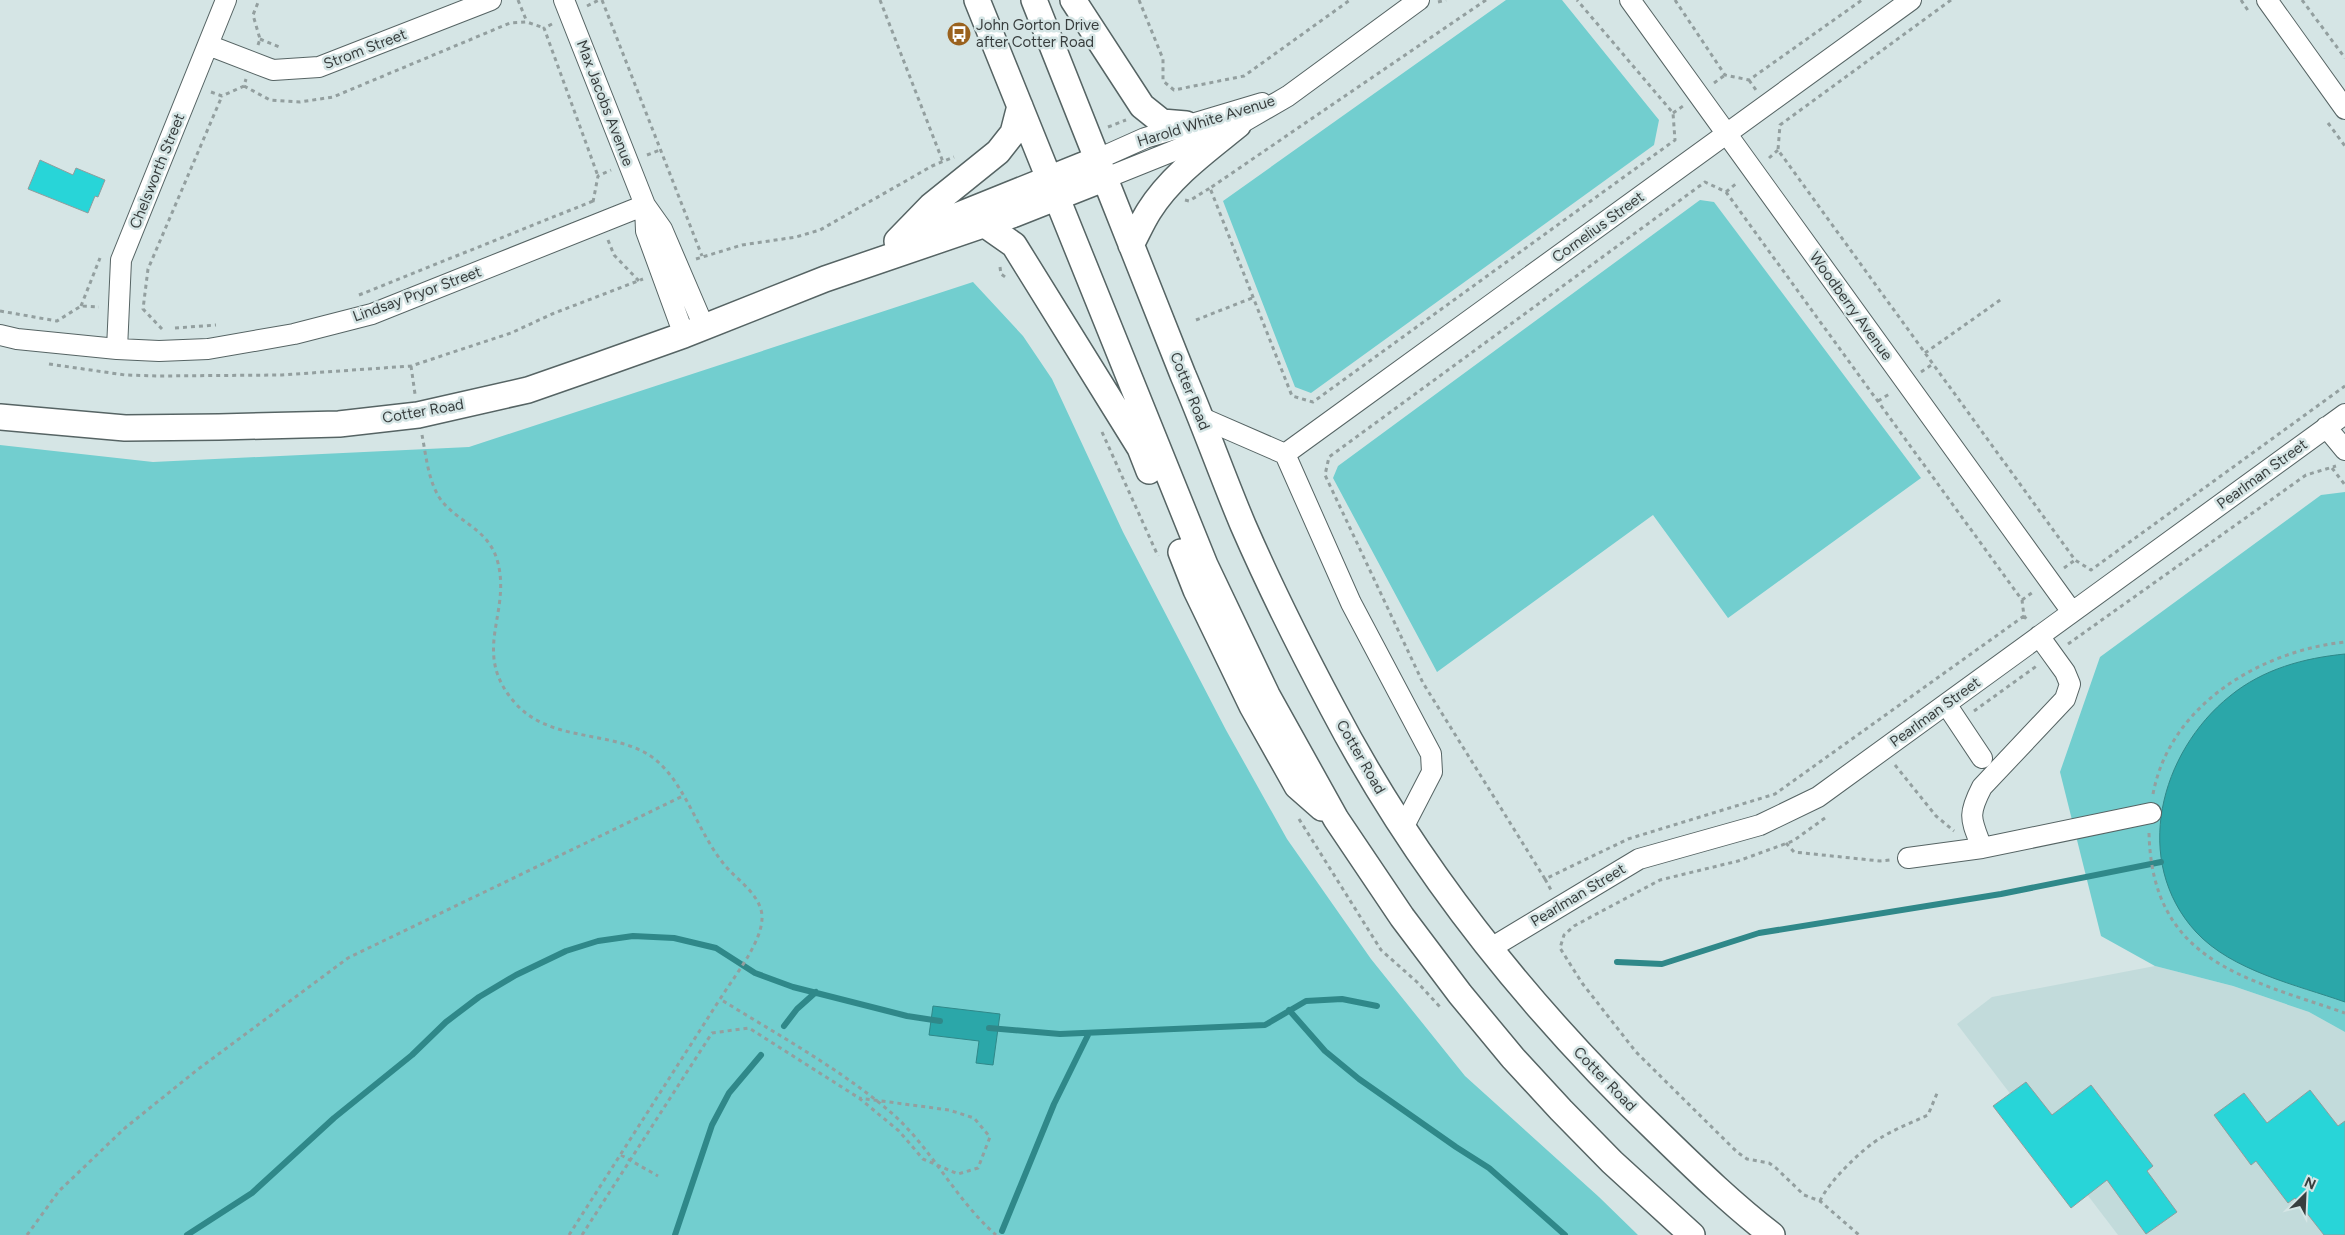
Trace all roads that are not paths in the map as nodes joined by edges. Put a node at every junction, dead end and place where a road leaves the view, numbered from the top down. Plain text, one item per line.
1 (226, 0) edge
2 (490, 0) edge
3 (564, 0) edge
4 (977, 0) edge
5 (1034, 0) edge
6 (1073, 0) edge
7 (1419, 0) edge
8 (1630, 0) edge
9 (1911, 0) edge
10 (2267, 0) edge
11 (208, 45) junction
12 (1288, 96) junction
13 (1020, 106) junction
14 (2345, 109) edge
15 (1186, 124) junction
16 (1238, 125) junction
17 (1727, 134) junction
18 (1102, 169) junction
19 (1052, 188) junction
20 (645, 205) junction
21 (984, 224) junction
22 (896, 240) junction
23 (1132, 245) junction
24 (825, 279) junction
25 (694, 331) junction
26 (0, 335) edge
27 (117, 349) junction
28 (2345, 414) edge
29 (0, 417) edge
30 (1200, 417) junction
31 (2326, 427) junction
32 (2345, 450) edge
33 (1285, 454) junction
34 (2072, 612) junction
35 (2039, 636) junction
36 (1946, 704) junction
37 (1982, 758) dead end
38 (1336, 820) junction
39 (2150, 822) road end
40 (1403, 828) junction
41 (1982, 848) junction
42 (1908, 858) road end
43 (1491, 948) junction
44 (1692, 1235) edge
45 (1772, 1235) edge

1 - 11 street, Chelsworth Street
2 - 11 street, Strom Street
3 - 20 street, Max Jacobs Avenue
4 - 13 main road
5 - 18 main road
6 - 15 main road
7 - 12 street, Harold White Avenue
8 - 17 street, Woodberry Avenue
9 - 17 street, Cornelius Street
10 - 14 street
11 - 27 street, Chelsworth Street
12 - 15 street, Harold White Avenue
12 - 16 street, Harold White Avenue
13 - 19 main road
13 - 22 main road
15 - 18 street, Harold White Avenue
16 - 18 street, Harold White Avenue
16 - 23 main road
17 - 33 street, Cornelius Street
17 - 34 street, Woodberry Avenue
18 - 19 main road, Cotter Road
18 - 23 main road, Cotter Road
19 - 21 main road, Cotter Road
19 - 22 main road, Cotter Road
19 - 38 main road
20 - 25 street, Max Jacobs Avenue
20 - 27 street, Lindsay Pryor Street
21 - 24 main road, Cotter Road
21 - 38 main road
22 - 24 main road, Cotter Road
23 - 30 main road, Cotter Road
24 - 25 main road, Cotter Road
25 - 29 main road, Cotter Road
26 - 27 street, Lindsay Pryor Street
28 - 31 street, Pearlman Street
30 - 33 street
30 - 40 main road, Cotter Road
31 - 32 street
31 - 34 street, Pearlman Street
33 - 40 street
34 - 35 street, Pearlman Street
35 - 36 street, Pearlman Street
35 - 41 street
36 - 37 street
36 - 43 street, Pearlman Street
38 - 44 main road
39 - 41 street
40 - 43 main road, Cotter Road
41 - 42 street
43 - 45 main road, Cotter Road

